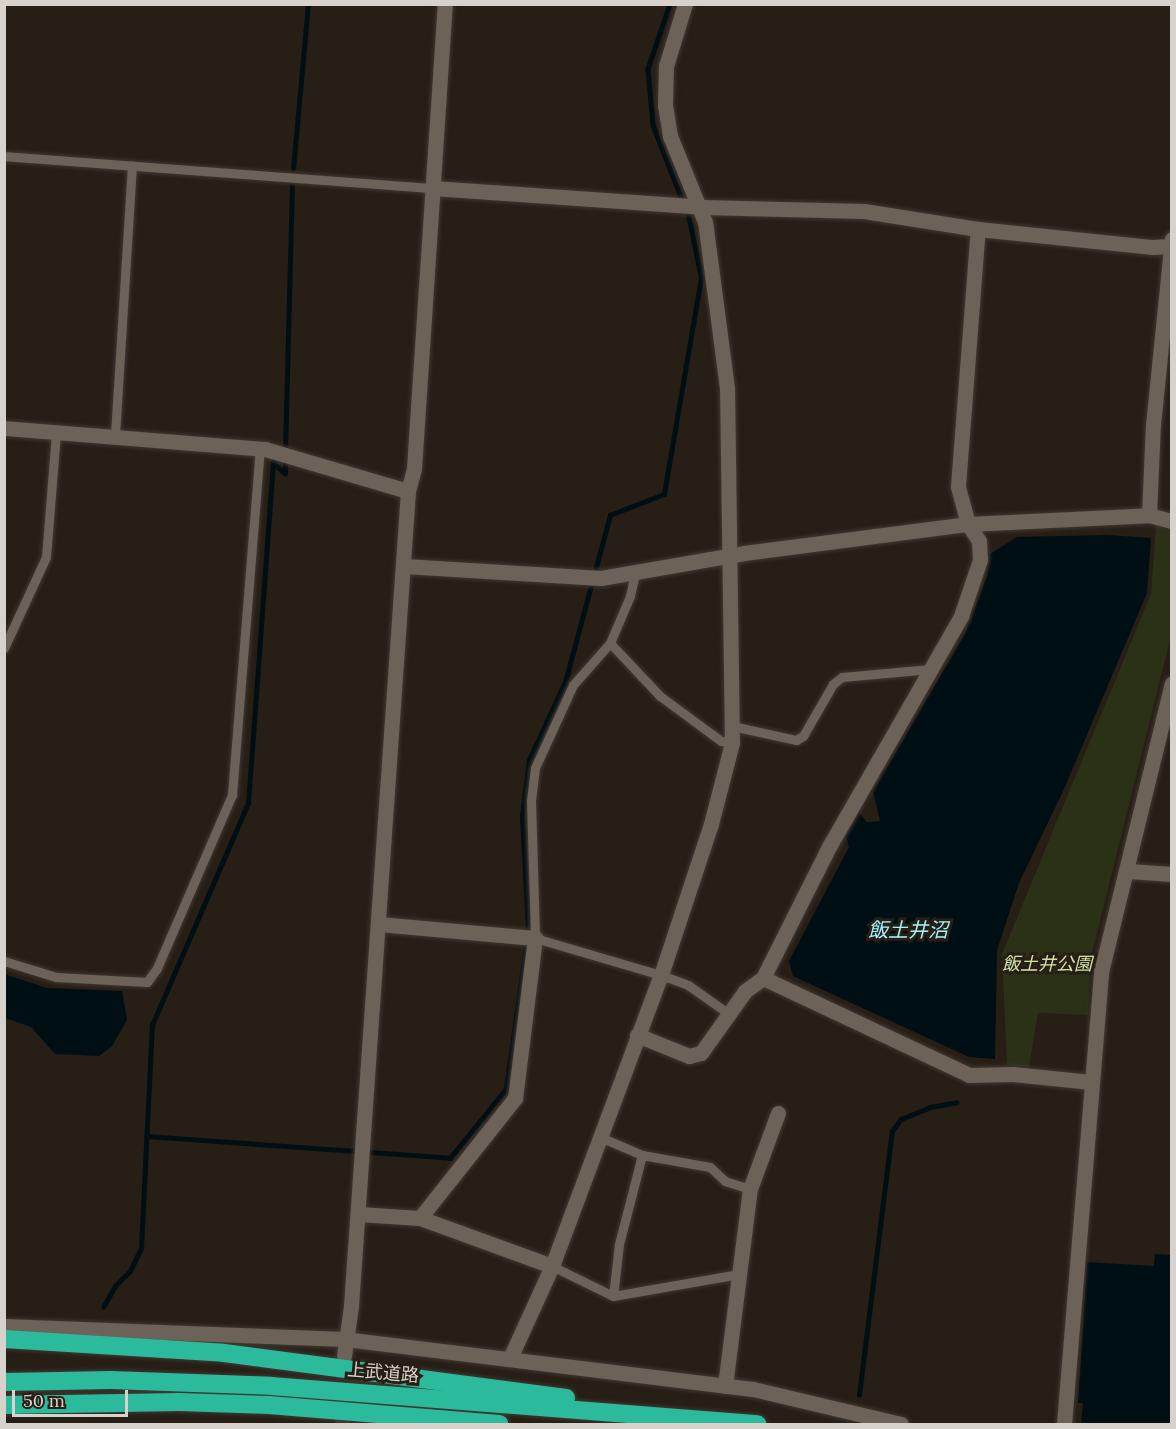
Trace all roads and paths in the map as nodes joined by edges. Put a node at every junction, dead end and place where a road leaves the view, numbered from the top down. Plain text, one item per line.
1 (445, 4) edge
2 (685, 4) edge
3 (4, 156) edge
4 (132, 166) junction
5 (433, 188) junction
6 (702, 207) junction
7 (978, 229) junction
8 (1172, 239) edge
9 (1171, 246) edge
10 (4, 428) edge
11 (56, 432) junction
12 (115, 435) junction
13 (260, 448) junction
14 (408, 491) junction
15 (1149, 515) junction
16 (1172, 521) edge
17 (968, 524) junction
18 (731, 557) junction
19 (404, 566) junction
20 (635, 574) junction
21 (610, 643) junction
22 (4, 648) edge
23 (931, 669) junction
24 (1172, 684) edge
25 (732, 726) junction
26 (732, 743) junction
27 (1128, 871) junction
28 (1172, 874) edge
29 (378, 924) junction
30 (535, 938) junction
31 (4, 961) edge
32 (661, 975) junction
33 (763, 978) junction
34 (729, 1014) junction
35 (637, 1035) junction
36 (1091, 1082) junction
37 (778, 1113) dead end
38 (600, 1137) junction
39 (642, 1155) junction
40 (750, 1189) junction
41 (358, 1214) junction
42 (420, 1218) junction
43 (552, 1266) junction
44 (739, 1274) junction
45 (613, 1296) junction
46 (4, 1326) edge
47 (4, 1339) edge
48 (345, 1339) junction
49 (344, 1356) tunnel mouth
50 (510, 1358) junction
51 (4, 1382) edge
52 (725, 1386) junction
53 (4, 1405) edge
54 (728, 1422) junction
55 (499, 1425) edge
56 (758, 1425) edge
57 (901, 1425) edge
58 (1064, 1425) edge

1 - 5 street
2 - 6 street
3 - 4 lane
4 - 5 lane
4 - 12 lane
5 - 6 street
5 - 14 street
6 - 7 street
6 - 18 street
7 - 9 street
7 - 17 street
8 - 9 street
9 - 15 street
10 - 11 street
11 - 12 street
11 - 22 lane
12 - 13 street
13 - 14 street
13 - 31 lane
14 - 19 street
15 - 16 street
15 - 17 street
17 - 18 street
17 - 23 street
18 - 20 street
18 - 25 street
19 - 20 street
19 - 29 street
20 - 21 lane
21 - 26 lane
21 - 30 lane
23 - 25 lane
23 - 33 street
24 - 27 street
25 - 26 street
26 - 32 street
27 - 28 street
27 - 36 street
29 - 30 street
29 - 41 street
30 - 32 lane
30 - 42 street
32 - 34 lane
32 - 35 street
33 - 34 street
33 - 36 street
34 - 35 street
35 - 38 street
36 - 58 street
37 - 40 street
38 - 39 lane
38 - 43 street
39 - 40 lane
39 - 45 lane
40 - 44 street
41 - 42 street
41 - 48 street
42 - 43 street
43 - 45 lane
43 - 50 street
44 - 45 lane
44 - 52 street
46 - 48 street
47 - 54 highway
48 - 49 street
48 - 50 street
50 - 52 street
51 - 54 highway, 上武道路
52 - 57 street
53 - 55 highway
54 - 56 highway, 上武道路

